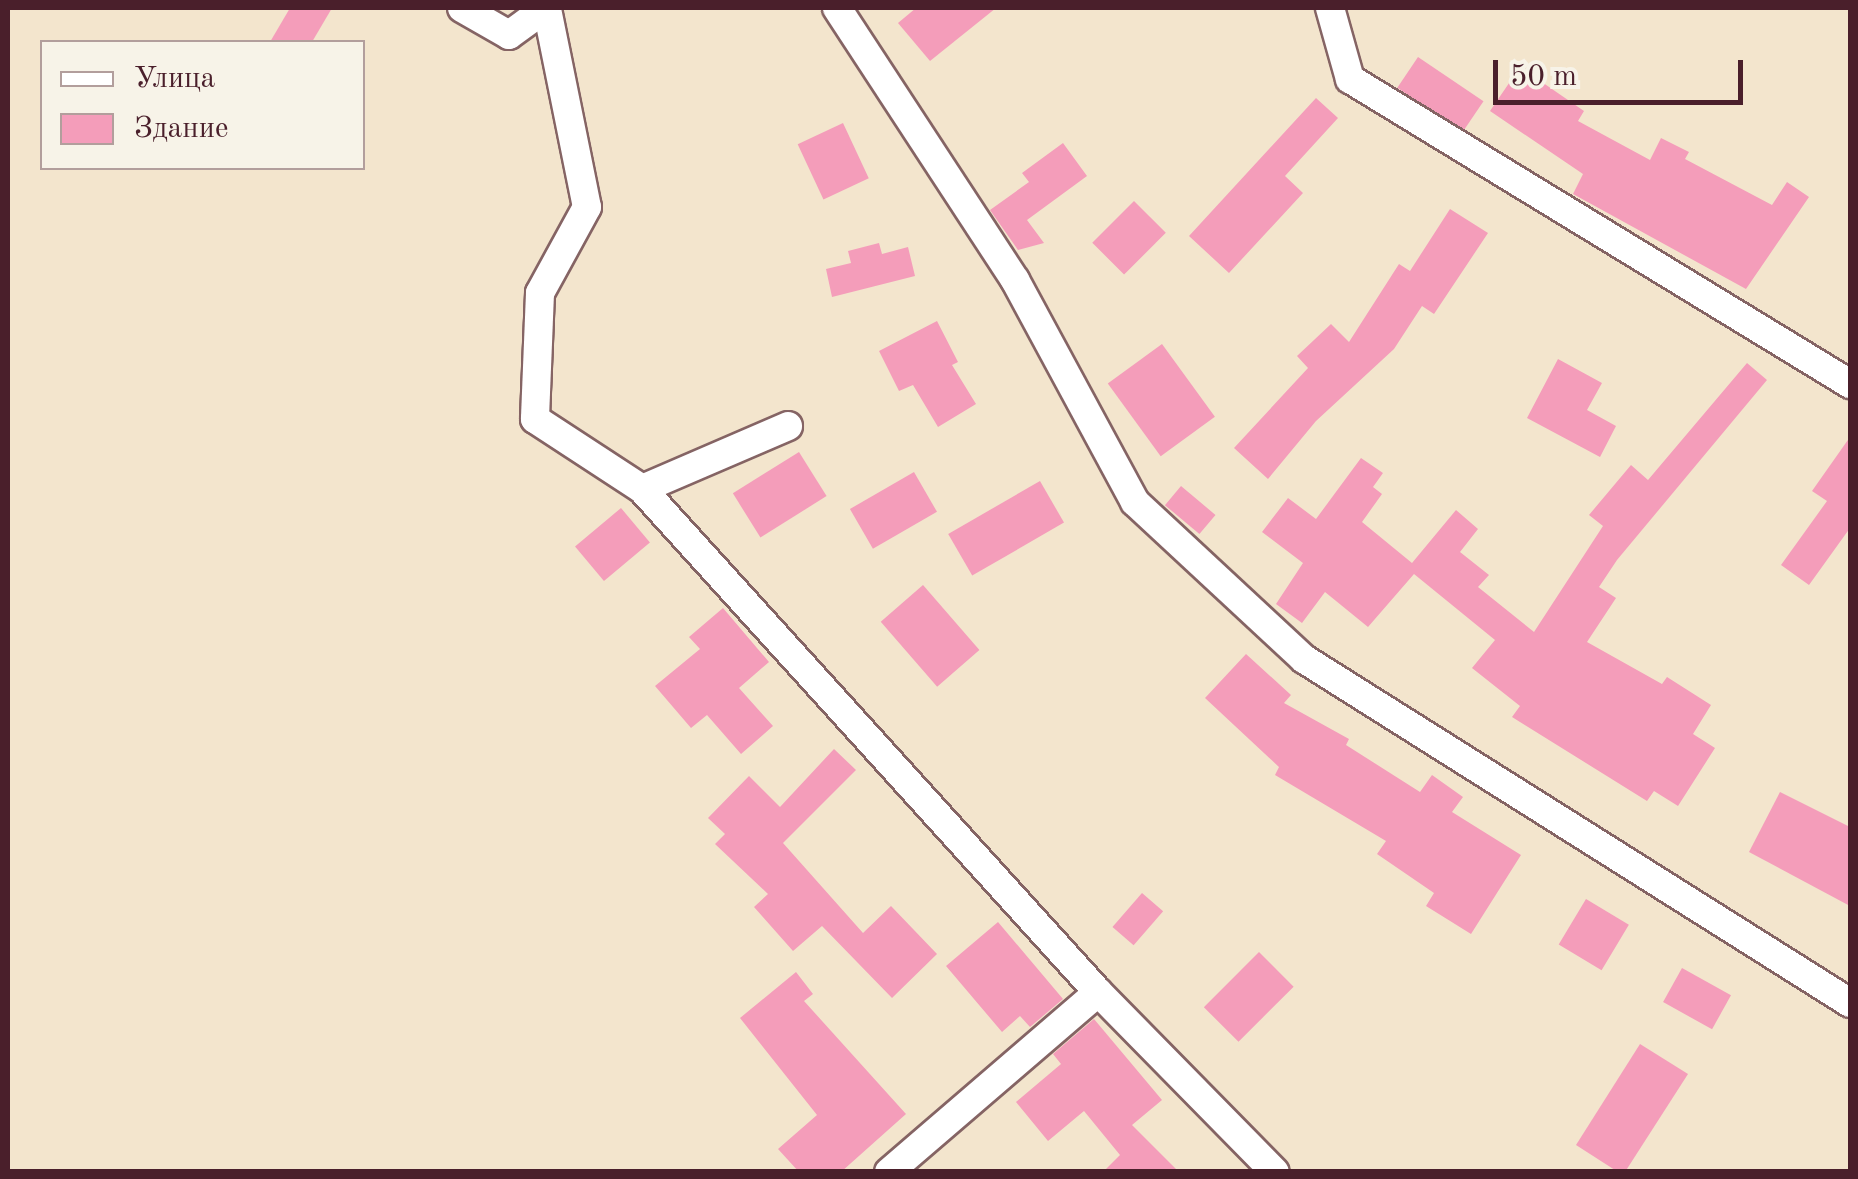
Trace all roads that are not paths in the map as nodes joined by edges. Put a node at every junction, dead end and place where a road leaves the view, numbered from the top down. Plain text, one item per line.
1 (462, 8) edge
2 (546, 8) edge
3 (837, 8) edge
4 (1330, 8) edge
5 (1850, 384) edge
6 (788, 426) dead end
7 (642, 488) junction
8 (1098, 992) junction
9 (1850, 1003) edge
10 (889, 1172) edge
11 (1275, 1172) edge

1 - 2 street
2 - 7 street
3 - 9 street
4 - 5 street
6 - 7 street
7 - 8 street
8 - 10 street
8 - 11 street

